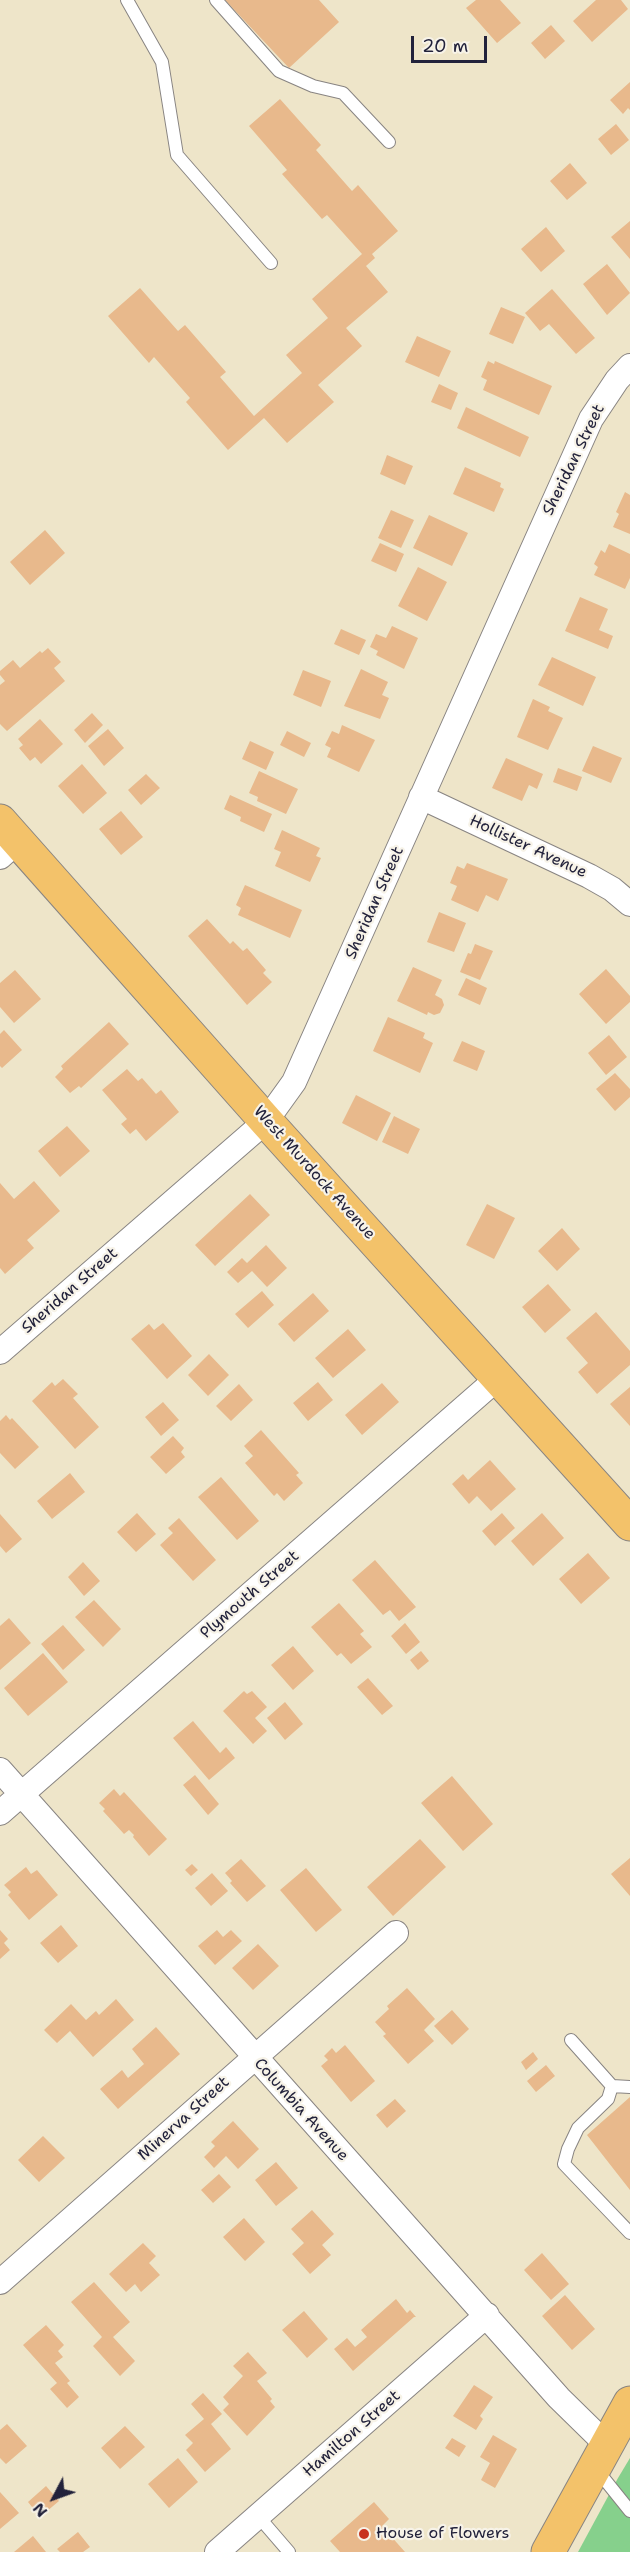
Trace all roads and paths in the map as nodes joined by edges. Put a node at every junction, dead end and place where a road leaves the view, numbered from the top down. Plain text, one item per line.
1 (127, 0) edge
2 (216, 0) edge
3 (389, 142) dead end
4 (271, 263) dead end
5 (630, 366) edge
6 (421, 797) junction
7 (6, 840) edge
8 (630, 904) edge
9 (266, 1121) junction
10 (0, 1352) edge
11 (499, 1377) junction
12 (630, 1524) edge
13 (0, 1770) edge
14 (21, 1794) junction
15 (0, 1813) edge
16 (396, 1932) dead end
17 (571, 2040) dead end
18 (254, 2057) junction
19 (612, 2086) junction
20 (630, 2086) edge
21 (630, 2233) edge
22 (0, 2282) edge
23 (487, 2315) junction
24 (630, 2403) edge
25 (601, 2456) junction
26 (630, 2511) edge
27 (258, 2516) junction
28 (217, 2552) edge
29 (289, 2552) edge
30 (548, 2552) edge

1 - 4 lane
2 - 3 lane
5 - 6 street, Sheridan Street
6 - 8 street, Hollister Avenue
6 - 9 street, Sheridan Street
7 - 9 main road, West Murdock Avenue
9 - 10 street, Sheridan Street
9 - 11 main road, West Murdock Avenue
11 - 12 main road, West Murdock Avenue
11 - 14 street, Plymouth Street
13 - 14 street, Columbia Avenue
14 - 15 street, Plymouth Street
14 - 18 street, Columbia Avenue
16 - 18 street, Minerva Street
17 - 19 lane
18 - 22 street, Minerva Street
18 - 23 street, Columbia Avenue
19 - 20 lane
19 - 21 lane
23 - 25 street, Columbia Avenue
23 - 27 street, Hamilton Street
24 - 25 main road
25 - 26 lane
25 - 30 main road
27 - 28 street, Hamilton Street
27 - 29 lane

